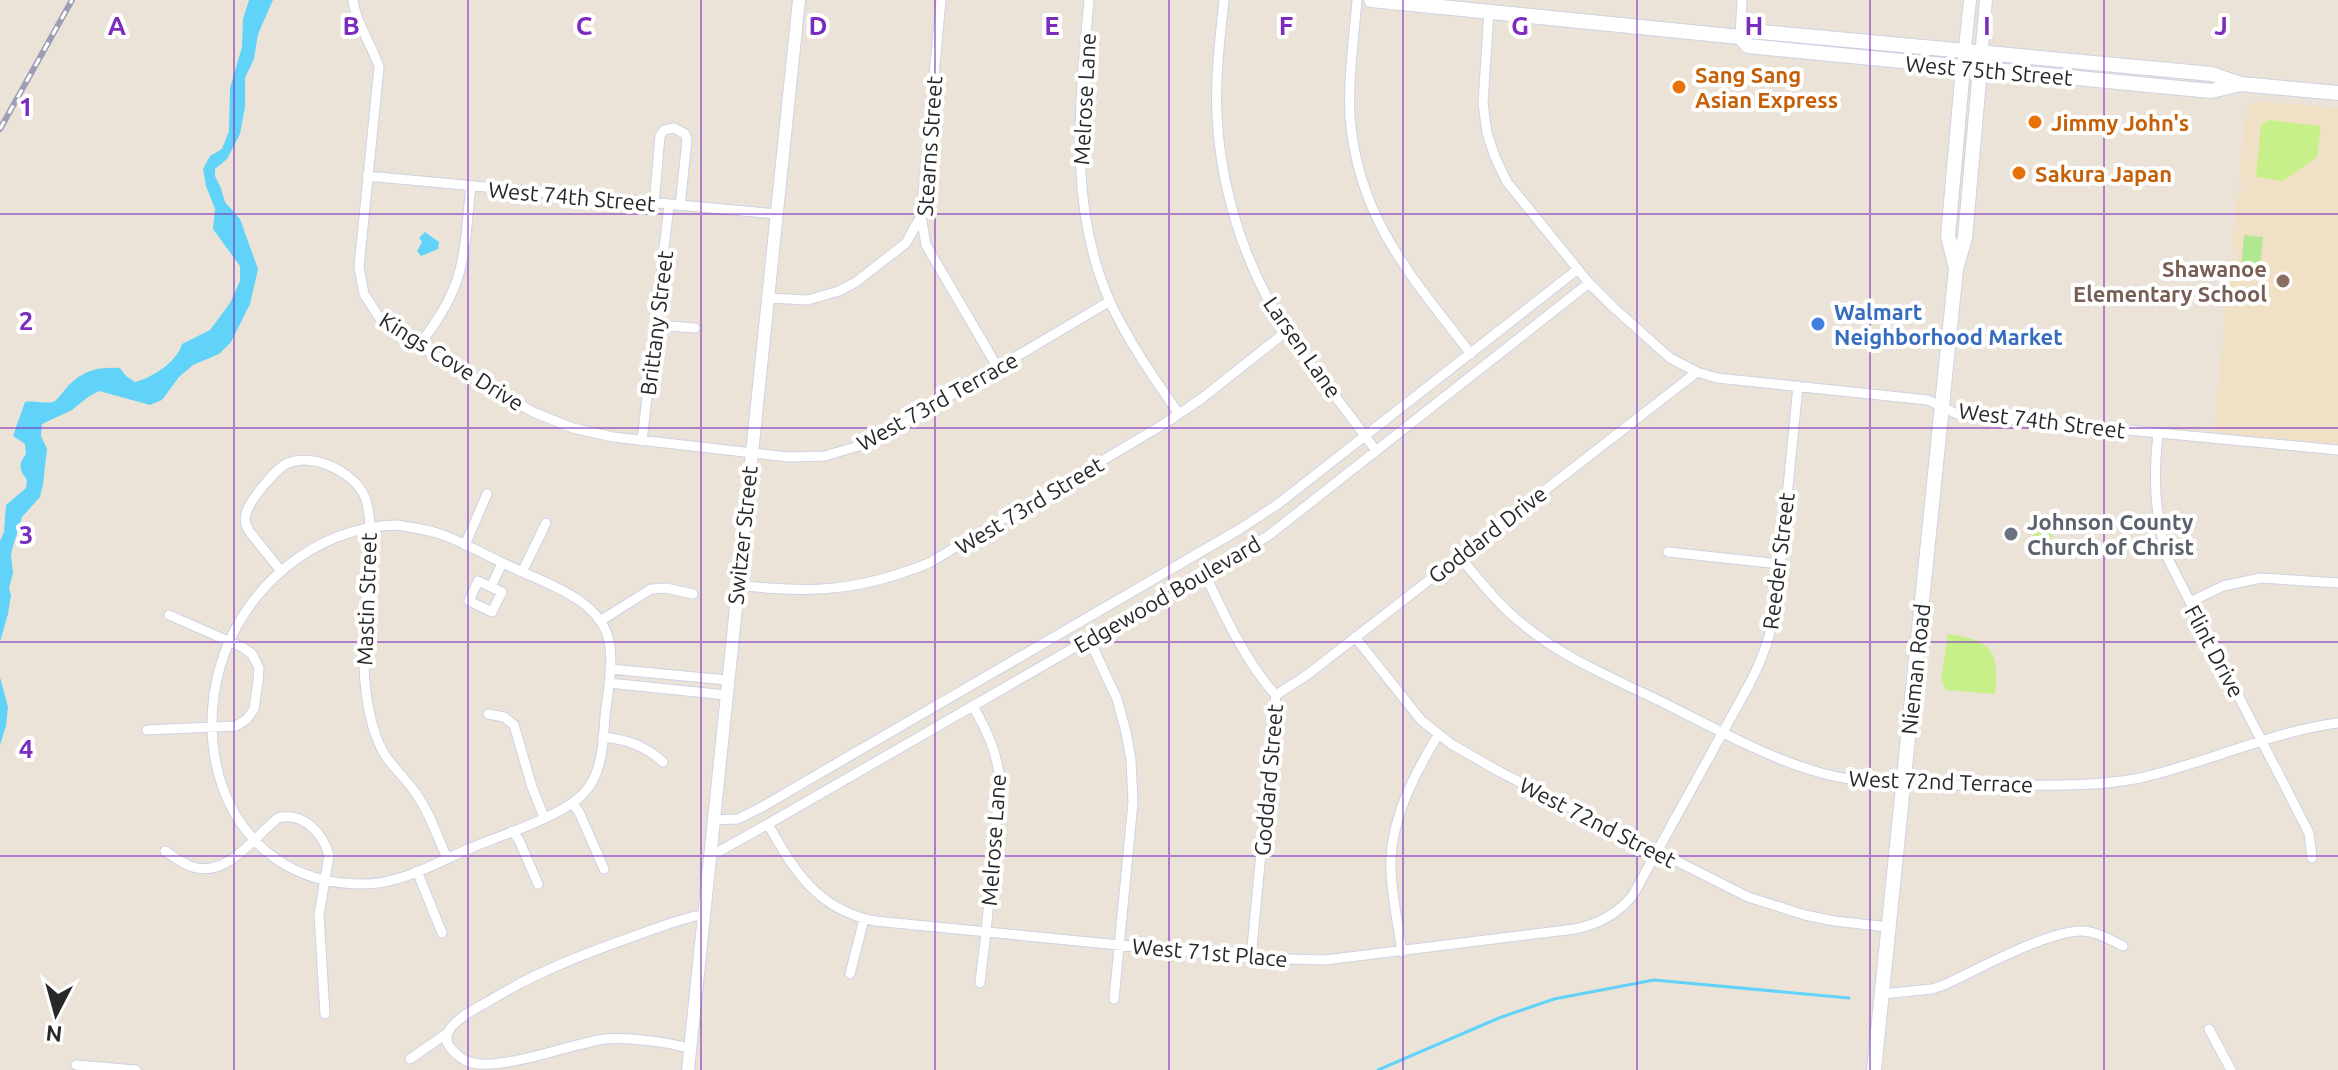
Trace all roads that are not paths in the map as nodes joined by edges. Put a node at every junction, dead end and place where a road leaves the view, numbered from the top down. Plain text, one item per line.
1 (353, 0) edge
2 (799, 0) edge
3 (941, 0) edge
4 (1089, 0) edge
5 (1224, 0) edge
6 (1357, 0) edge
7 (1371, 0) edge
8 (1742, 0) edge
9 (1970, 0) edge
10 (1986, 0) edge
11 (1489, 11) junction
12 (1740, 37) junction
13 (1964, 51) junction
14 (1981, 52) junction
15 (1963, 68) junction
16 (1980, 69) junction
17 (2241, 84) junction
18 (2338, 93) edge
19 (367, 176) junction
20 (471, 186) junction
21 (654, 204) junction
22 (675, 206) junction
23 (776, 214) junction
24 (921, 216) junction
25 (1578, 269) junction
26 (1956, 269) junction
27 (1589, 283) junction
28 (767, 298) junction
29 (1110, 301) junction
30 (656, 325) junction
31 (695, 328) dead end
32 (1287, 331) junction
33 (419, 346) junction
34 (1471, 354) junction
35 (998, 368) junction
36 (1697, 372) junction
37 (1798, 386) junction
38 (1942, 406) junction
39 (1179, 414) junction
40 (2158, 434) junction
41 (1366, 436) junction
42 (642, 441) junction
43 (2338, 450) edge
44 (1376, 451) junction
45 (751, 453) junction
46 (487, 494) dead end
47 (546, 523) dead end
48 (369, 528) junction
49 (465, 545) junction
50 (1668, 552) dead end
51 (1459, 556) junction
52 (502, 563) junction
53 (1780, 564) junction
54 (281, 571) junction
55 (522, 572) junction
56 (1205, 574) junction
57 (2338, 583) edge
58 (737, 585) junction
59 (491, 587) dead end
60 (693, 594) dead end
61 (2190, 602) junction
62 (169, 615) dead end
63 (600, 621) junction
64 (1355, 637) junction
65 (1089, 639) junction
66 (229, 642) junction
67 (610, 669) junction
68 (727, 680) junction
69 (609, 683) junction
70 (726, 695) junction
71 (1276, 695) junction
72 (973, 706) junction
73 (488, 714) dead end
74 (2338, 723) edge
75 (213, 727) junction
76 (147, 730) dead end
77 (1723, 732) junction
78 (1438, 735) junction
79 (603, 737) junction
80 (2263, 742) junction
81 (663, 762) dead end
82 (1903, 784) junction
83 (573, 803) junction
84 (544, 817) junction
85 (713, 820) junction
86 (768, 824) junction
87 (512, 831) junction
88 (253, 840) junction
89 (165, 851) dead end
90 (710, 852) junction
91 (1658, 852) junction
92 (447, 858) junction
93 (2312, 858) dead end
94 (604, 869) dead end
95 (417, 871) junction
96 (325, 880) junction
97 (538, 884) dead end
98 (704, 916) junction
99 (864, 919) junction
100 (1888, 927) junction
101 (986, 932) junction
102 (442, 933) dead end
103 (1120, 944) junction
104 (2123, 946) dead end
105 (1402, 952) junction
106 (1251, 958) junction
107 (850, 974) dead end
108 (980, 983) dead end
109 (1882, 994) junction
110 (1114, 999) dead end
111 (325, 1014) dead end
112 (2209, 1029) dead end
113 (446, 1034) junction
114 (690, 1049) junction
115 (410, 1059) dead end
116 (76, 1065) dead end
117 (136, 1070) edge
118 (688, 1070) edge
119 (1874, 1070) edge
120 (2231, 1070) edge

1 - 19 street, Kings Cove Drive
2 - 23 street, Switzer Street
3 - 24 street, Stearns Street
4 - 29 street, Melrose Lane
5 - 32 street, Larsen Lane
6 - 34 street
7 - 11 main road, West 75th Street
8 - 12 street
9 - 13 street, Nieman Road
10 - 14 street, Nieman Road
11 - 12 main road, West 75th Street
11 - 25 street, West 74th Street
12 - 13 main road, West 75th Street
12 - 15 main road, West 75th Street
13 - 14 main road, West 75th Street
13 - 15 street, Nieman Road
14 - 16 street, Nieman Road
14 - 17 main road, West 75th Street
15 - 16 main road, West 75th Street
15 - 26 main road, Nieman Road
16 - 17 main road, West 75th Street
16 - 26 main road, Nieman Road
17 - 18 main road, West 75th Street
19 - 20 street, West 74th Street
19 - 33 street, Kings Cove Drive
20 - 21 street, West 74th Street
20 - 33 street
21 - 22 street, West 74th Street
21 - 22 street, Brittany Street
22 - 23 street, West 74th Street
22 - 30 street, Brittany Street
23 - 28 street, Switzer Street
24 - 28 street
24 - 35 street, Stearns Street
25 - 27 street, West 74th Street
25 - 34 street, Edgewood Boulevard
26 - 38 main road, Nieman Road
27 - 36 street, West 74th Street
27 - 44 street, Edgewood Boulevard
28 - 45 street, Switzer Street
29 - 35 street, West 73rd Terrace
29 - 39 street, Melrose Lane
30 - 31 street
30 - 42 street, Brittany Street
32 - 39 street, West 73rd Street
32 - 41 street, Larsen Lane
33 - 42 street, Kings Cove Drive
34 - 41 street, Edgewood Boulevard
35 - 45 street, West 73rd Terrace
36 - 37 street, West 74th Street
36 - 51 street, Goddard Drive
37 - 38 street, West 74th Street
37 - 53 street, Reeder Street
38 - 40 street, West 74th Street
38 - 82 main road, Nieman Road
39 - 58 street, West 73rd Street
40 - 43 street, West 74th Street
40 - 61 street, Flint Drive
41 - 44 street, Larsen Lane
41 - 85 street, Edgewood Boulevard
42 - 45 street, Kings Cove Drive
44 - 56 street, Edgewood Boulevard
45 - 58 street, Switzer Street
46 - 49 street
47 - 55 street
48 - 49 street
48 - 54 street
48 - 54 street, Mastin Street
48 - 92 street, Mastin Street
49 - 52 street
50 - 53 street
51 - 64 street, Goddard Drive
51 - 77 street, West 72nd Terrace
52 - 55 street
52 - 59 street
53 - 77 street, Reeder Street
54 - 66 street
55 - 63 street
56 - 65 street, Edgewood Boulevard
56 - 71 street, Goddard Street
57 - 61 street
58 - 68 street, Switzer Street
60 - 63 street
61 - 80 street, Flint Drive
62 - 66 street
63 - 67 street
64 - 71 street, Goddard Drive
64 - 78 street, West 72nd Street
65 - 72 street, Edgewood Boulevard
65 - 103 street
66 - 75 street
66 - 75 street
67 - 68 street
67 - 69 street
68 - 70 street, Switzer Street
69 - 70 street
69 - 79 street
70 - 85 street, Switzer Street
71 - 106 street, Goddard Street
72 - 86 street, Edgewood Boulevard
72 - 101 street, Melrose Lane
73 - 84 street
74 - 80 street, West 72nd Terrace
75 - 76 street
75 - 88 street
77 - 82 street, West 72nd Terrace
77 - 91 street, Reeder Street
78 - 91 street, West 72nd Street
78 - 105 street
79 - 81 street
79 - 83 street
80 - 82 street, West 72nd Terrace
80 - 93 street, Flint Drive
82 - 100 main road, Nieman Road
83 - 84 street
83 - 94 street
84 - 87 street
85 - 90 street, Switzer Street
86 - 90 street, Edgewood Boulevard
86 - 99 street, West 71st Place
87 - 92 street
87 - 97 street
88 - 89 street
88 - 96 street
88 - 96 street
90 - 98 street, Switzer Street
91 - 100 street, West 72nd Street
91 - 105 street, West 71st Place
92 - 95 street
95 - 96 street
95 - 102 street
96 - 111 street
98 - 113 street
98 - 114 street, Switzer Street
99 - 101 street, West 71st Place
99 - 107 street
100 - 109 main road, Nieman Road
101 - 103 street, West 71st Place
101 - 108 street, Melrose Lane
103 - 106 street, West 71st Place
103 - 110 street
104 - 109 street
105 - 106 street, West 71st Place
109 - 119 main road, Nieman Road
112 - 120 street
113 - 114 street
113 - 115 street
114 - 118 street, Switzer Street
116 - 117 street

